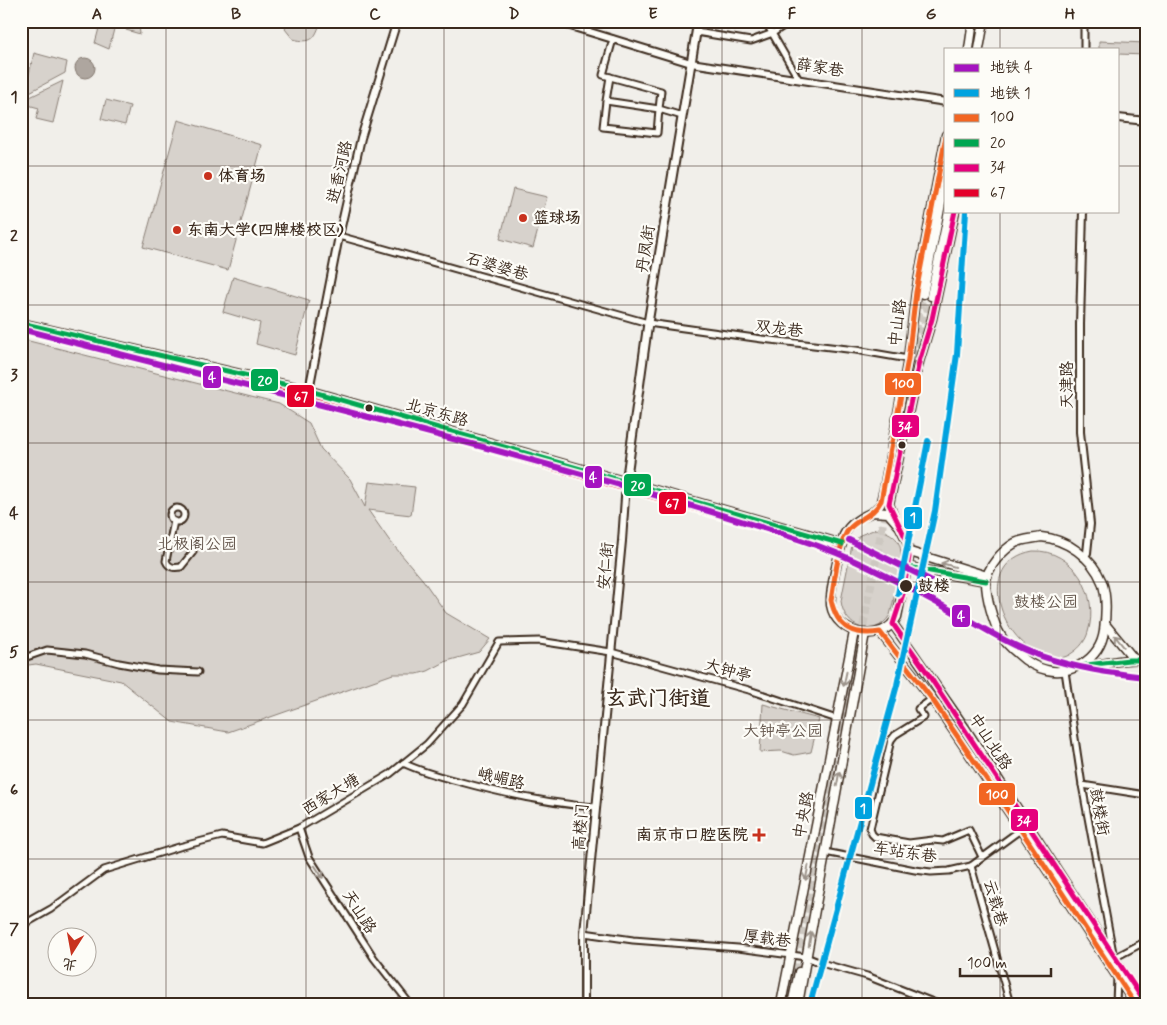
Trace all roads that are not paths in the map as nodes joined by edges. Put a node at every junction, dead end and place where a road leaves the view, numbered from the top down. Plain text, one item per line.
1 (398, 21) edge
2 (554, 21) edge
3 (698, 21) edge
4 (766, 21) edge
5 (791, 21) edge
6 (973, 21) edge
7 (984, 21) edge
8 (1084, 21) edge
9 (696, 32) junction
10 (773, 33) junction
11 (613, 39) junction
12 (969, 48) edge
13 (979, 48) edge
14 (1084, 48) edge
15 (690, 63) junction
16 (610, 77) junction
17 (798, 78) junction
18 (606, 101) junction
19 (944, 102) edge
20 (659, 109) junction
21 (682, 116) junction
22 (1120, 118) edge
23 (1146, 121) edge
24 (944, 145) edge
25 (944, 191) edge
26 (949, 212) edge
27 (955, 212) edge
28 (1083, 212) edge
29 (339, 236) junction
30 (21, 323) edge
31 (648, 323) junction
32 (908, 359) junction
33 (309, 390) junction
34 (626, 483) junction
35 (873, 512) junction
36 (174, 521) dead end
37 (896, 521) junction
38 (842, 544) junction
39 (193, 552) dead end
40 (910, 552) junction
41 (1083, 557) junction
42 (908, 567) junction
43 (987, 579) junction
44 (893, 624) junction
45 (1105, 624) junction
46 (854, 632) junction
47 (880, 632) junction
48 (865, 633) junction
49 (611, 652) junction
50 (21, 659) edge
51 (1134, 659) junction
52 (1146, 660) edge
53 (1078, 666) junction
54 (1065, 671) junction
55 (198, 672) dead end
56 (932, 699) junction
57 (836, 719) junction
58 (403, 763) junction
59 (1082, 785) junction
60 (1146, 795) edge
61 (596, 807) junction
62 (299, 828) junction
63 (1024, 828) junction
64 (825, 852) junction
65 (982, 857) junction
66 (971, 866) junction
67 (21, 926) edge
68 (584, 933) junction
69 (1146, 941) edge
70 (791, 954) junction
71 (806, 957) junction
72 (1114, 958) junction
73 (1117, 976) junction
74 (410, 1004) edge
75 (584, 1004) edge
76 (781, 1004) edge
77 (786, 1004) edge
78 (792, 1004) edge
79 (798, 1004) edge
80 (938, 1004) edge
81 (1010, 1004) edge
82 (1116, 1004) edge
83 (1134, 1004) edge
84 (1144, 1004) edge

1 - 29 street, 进香河路
2 - 11 street, 薛家巷
3 - 9 main road, 丹凤街
4 - 10 street
5 - 10 street
6 - 12 main road
7 - 13 main road
8 - 14 street
9 - 10 street
9 - 15 main road, 丹凤街
10 - 17 street
11 - 15 street, 薛家巷
11 - 16 street
15 - 17 street, 薛家巷
15 - 21 main road, 丹凤街
16 - 18 street
16 - 20 street
17 - 19 street, 薛家巷
18 - 20 street
18 - 20 street
20 - 21 street
21 - 31 main road, 丹凤街
22 - 23 street
24 - 32 main road, 中山路
25 - 26 main road
27 - 37 main road
28 - 41 street, 天津路
29 - 31 street, 石婆婆巷
29 - 33 street, 进香河路
30 - 33 main road, 北京东路
31 - 32 street, 双龙巷
31 - 34 main road, 丹凤街
32 - 35 main road, 中山路
33 - 34 main road, 北京东路
34 - 38 main road, 北京东路
34 - 49 street, 安仁街
35 - 37 main road
35 - 38 main road
36 - 39 street
37 - 40 main road
38 - 46 main road
40 - 42 main road
43 -> 40 main road
41 - 43 main road
41 - 45 main road
42 - 43 main road
42 - 44 main road
43 - 54 main road
44 - 47 main road
44 - 63 main road, 中山北路
51 -> 45 main road
45 - 53 main road
46 - 48 main road
46 -> 57 main road, 中央路
47 - 48 main road
47 - 56 main road, 中山北路
64 -> 48 main road, 中央路
49 - 57 street, 大钟亭
49 - 58 street, 西家大塘
49 - 61 street, 高楼门
50 - 55 street
51 - 52 main road
51 - 53 main road
53 - 54 main road
54 - 59 street, 鼓楼街
56 - 63 main road, 中山北路
56 - 65 street
57 -> 70 main road, 中央路
58 - 61 street, 峨嵋路
58 - 62 street, 西家大塘
59 - 60 street
59 - 72 street, 鼓楼街
61 - 68 street, 高楼门
62 - 67 street, 西家大塘
62 -> 74 street, 天山路
63 - 65 street, 车站东巷
63 - 72 main road, 中山北路
63 - 73 main road, 中山北路
64 - 66 street, 车站东巷
71 -> 64 main road, 中央路
65 - 66 street, 车站东巷
66 - 81 street, 云载巷
68 - 70 street, 厚载巷
68 - 75 street, 高楼门
69 - 72 street
70 - 71 street, 厚载巷
70 - 76 main road, 中央路
71 - 79 main road, 中央路
71 - 80 street, 厚载巷
72 - 73 street, 鼓楼街
72 - 84 main road, 中山北路
73 - 82 street, 鼓楼街
73 - 83 main road, 中山北路
77 - 78 main road

